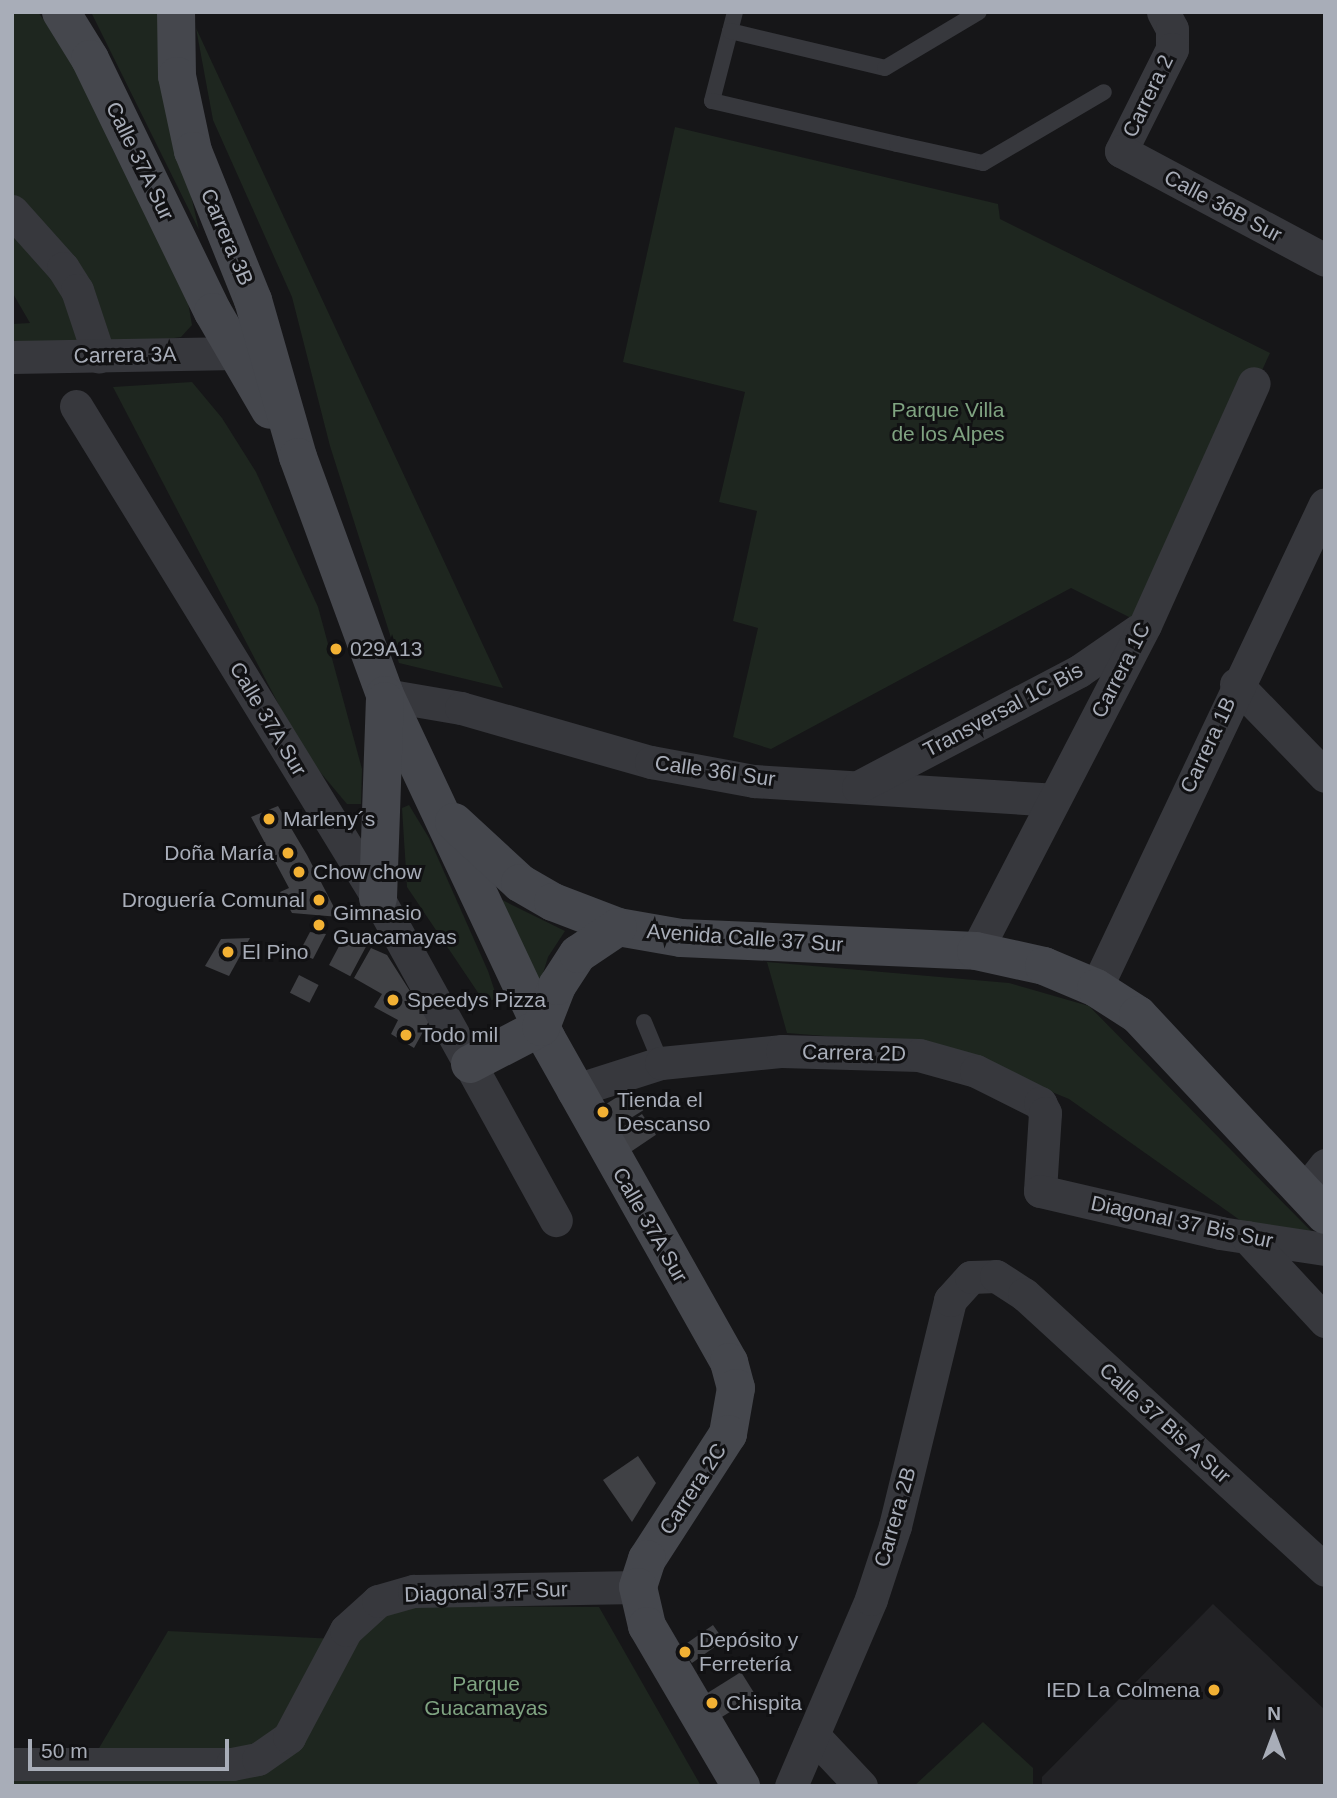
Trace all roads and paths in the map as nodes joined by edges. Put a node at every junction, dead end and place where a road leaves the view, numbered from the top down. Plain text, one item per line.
1 (61, 12) edge
2 (176, 12) edge
3 (735, 12) edge
4 (979, 12) edge
5 (1169, 26) edge
6 (730, 31) junction
7 (1104, 92) dead end
8 (1121, 151) joint
9 (12, 211) edge
10 (1325, 260) edge
11 (237, 353) junction
12 (99, 356) junction
13 (12, 358) edge
14 (1254, 383) dead end
15 (76, 405) dead end
16 (298, 457) junction
17 (1325, 504) edge
18 (1145, 625) junction
19 (1236, 684) junction
20 (385, 695) junction
21 (1325, 776) edge
22 (857, 787) junction
23 (1053, 800) junction
24 (440, 810) junction
25 (378, 898) junction
26 (618, 927) junction
27 (976, 951) junction
28 (1096, 988) junction
29 (644, 1022) dead end
30 (541, 1027) junction
31 (661, 1063) junction
32 (470, 1064) junction
33 (573, 1091) junction
34 (1318, 1188) edge
35 (1040, 1191) joint
36 (556, 1220) dead end
37 (1247, 1237) junction
38 (1325, 1249) edge
39 (1003, 1279) joint
40 (1325, 1321) edge
41 (736, 1388) joint
42 (1325, 1532) edge
43 (1287, 1535) junction
44 (1325, 1570) edge
45 (638, 1587) junction
46 (813, 1735) junction
47 (12, 1764) edge
48 (740, 1786) edge
49 (791, 1786) edge
50 (860, 1786) edge

1 - 11 main road, Calle 37A Sur
2 - 16 main road, Carrera 3B
3 - 6 lane
4 - 6 lane
5 - 8 street, Carrera 2
6 - 7 lane
8 - 10 street, Calle 36B Sur
9 - 12 street
11 - 12 street, Carrera 3A
11 - 16 main road, Calle 37A Sur
12 - 13 street, Carrera 3A
14 - 18 street, Carrera 1C
15 - 25 street, Calle 37A Sur
16 - 20 main road, Avenida Calle 37 Sur
17 - 19 street, Carrera 1B
18 - 22 street, Transversal 1C Bis
18 - 23 street, Carrera 1C
19 - 21 street
19 - 28 street, Carrera 1B
20 - 22 street, Calle 36I Sur
20 - 24 main road, Avenida Calle 37 Sur
20 - 25 main road
22 - 23 street, Calle 36I Sur
23 - 27 street, Carrera 1C
24 - 26 main road, Avenida Calle 37 Sur
24 - 30 main road, Calle 37A Sur
25 - 32 street, Calle 37A Sur
26 - 27 main road, Avenida Calle 37 Sur
26 - 30 main road
27 - 28 main road, Avenida Calle 37 Sur
28 - 34 main road, Avenida Calle 37 Sur
29 - 31 lane
30 - 32 main road
30 - 33 main road, Calle 37A Sur
31 - 33 street, Carrera 2D
31 - 35 street, Carrera 2D
32 - 36 street, Calle 37A Sur
33 - 41 main road, Calle 37A Sur
35 - 37 street, Diagonal 37 Bis Sur
37 - 38 street, Diagonal 37 Bis Sur
37 - 40 street
39 - 43 street, Calle 37 Bis A Sur
39 - 46 street, Carrera 2B
41 - 45 main road, Carrera 2C
42 - 43 street
43 - 44 street, Calle 37 Bis A Sur
45 - 47 street, Diagonal 37F Sur
45 - 48 main road
46 - 49 street, Carrera 2B
46 - 50 street

